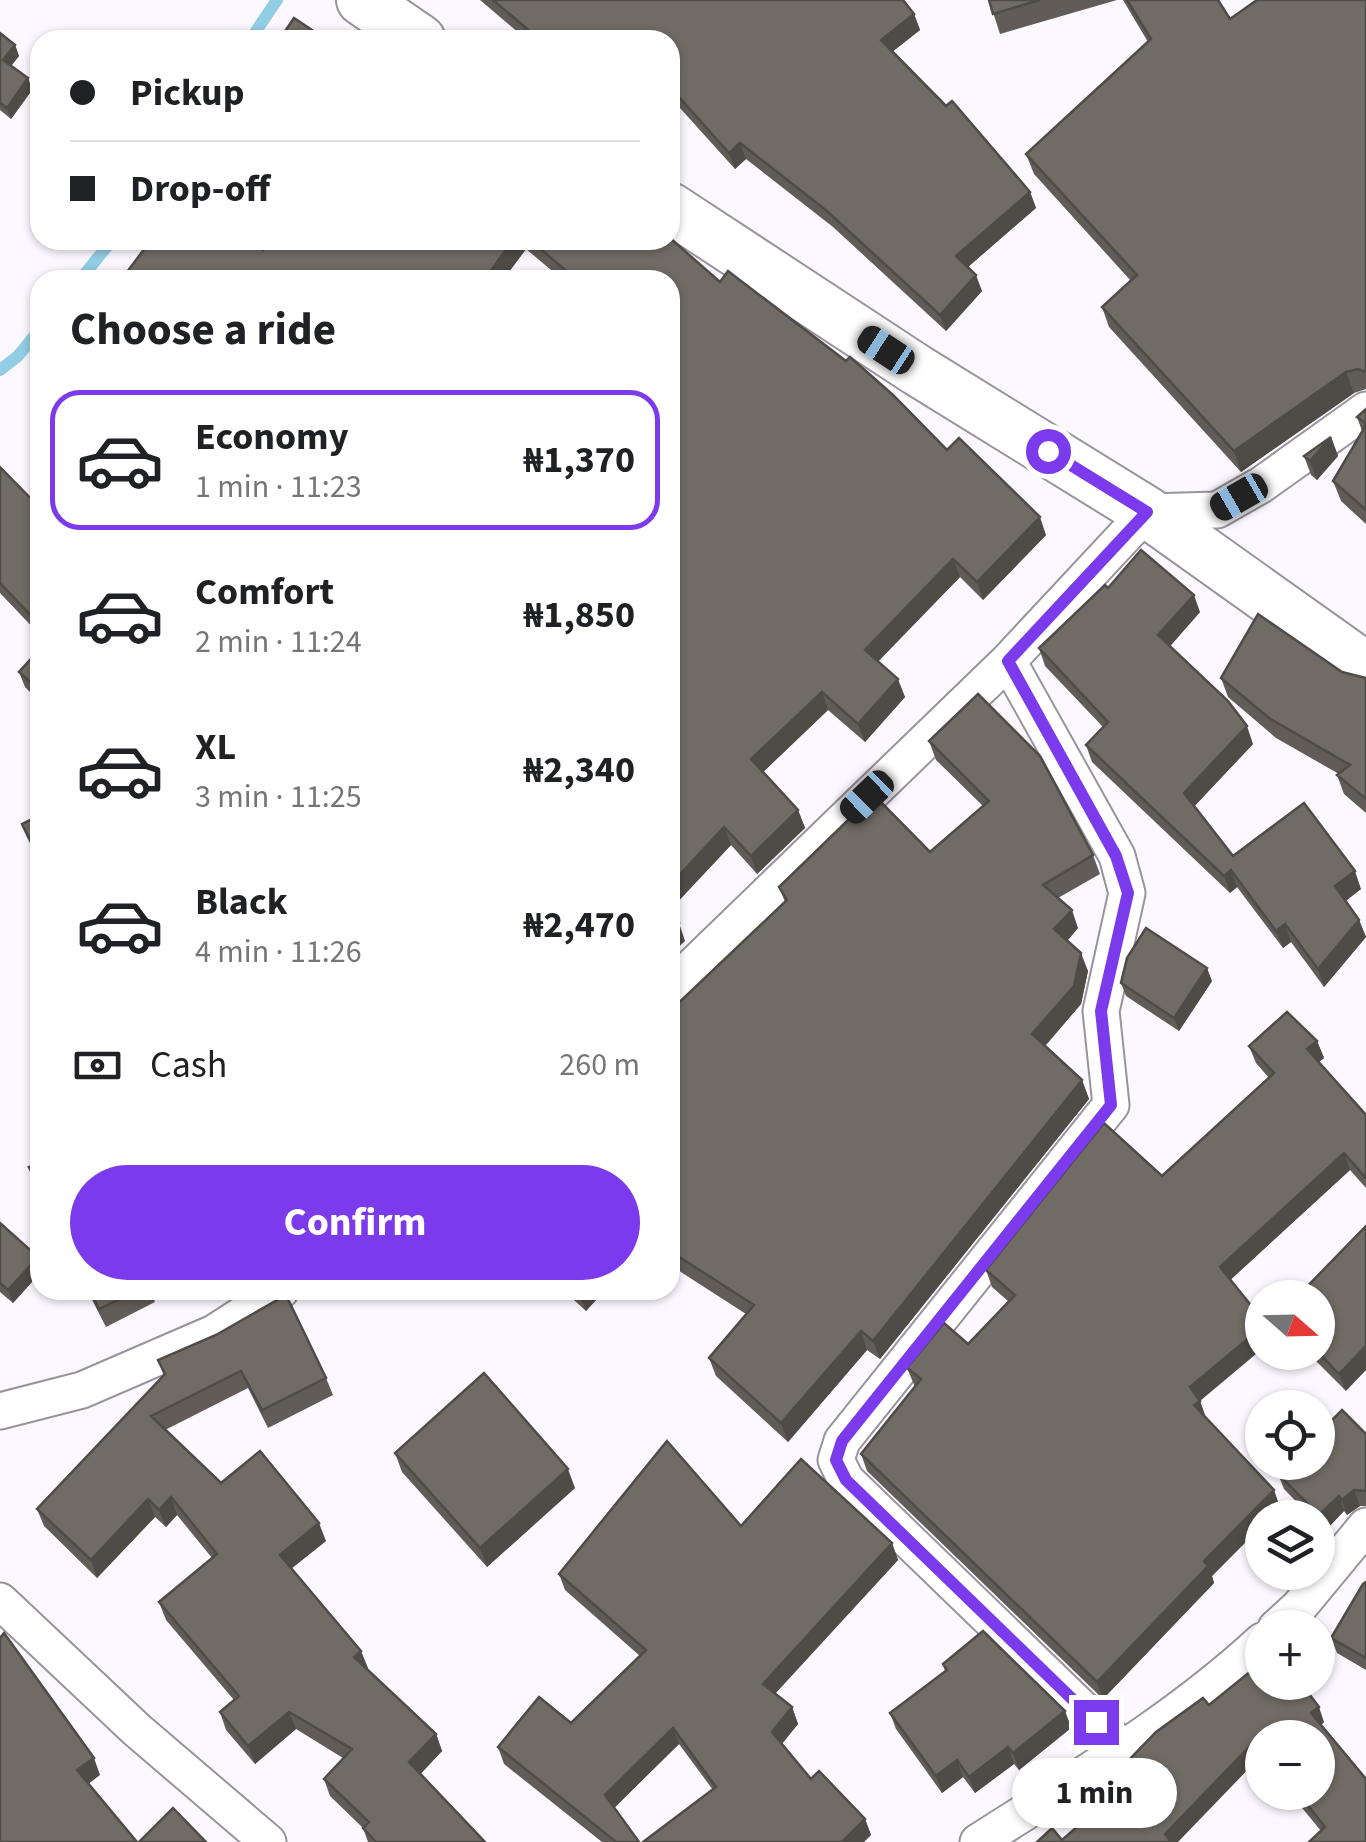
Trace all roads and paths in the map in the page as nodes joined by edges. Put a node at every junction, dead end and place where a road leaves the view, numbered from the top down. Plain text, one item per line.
1 (362, 0) edge
2 (406, 30) edge
3 (680, 215) edge
4 (1366, 410) edge
5 (1147, 512) junction
6 (1008, 661) junction
7 (1366, 668) edge
8 (680, 978) edge
9 (266, 1300) edge
10 (0, 1412) edge
11 (1366, 1526) edge
12 (0, 1601) edge
13 (1295, 1610) edge
14 (1245, 1656) edge
15 (1124, 1749) junction
16 (268, 1842) edge
17 (978, 1842) edge

1 - 2 main road
3 - 5 main road
4 - 5 street
5 - 6 street
5 - 7 main road
6 - 8 street
6 - 15 street
9 - 10 street
11 - 13 street
12 - 16 street
14 - 15 street
15 - 17 street

